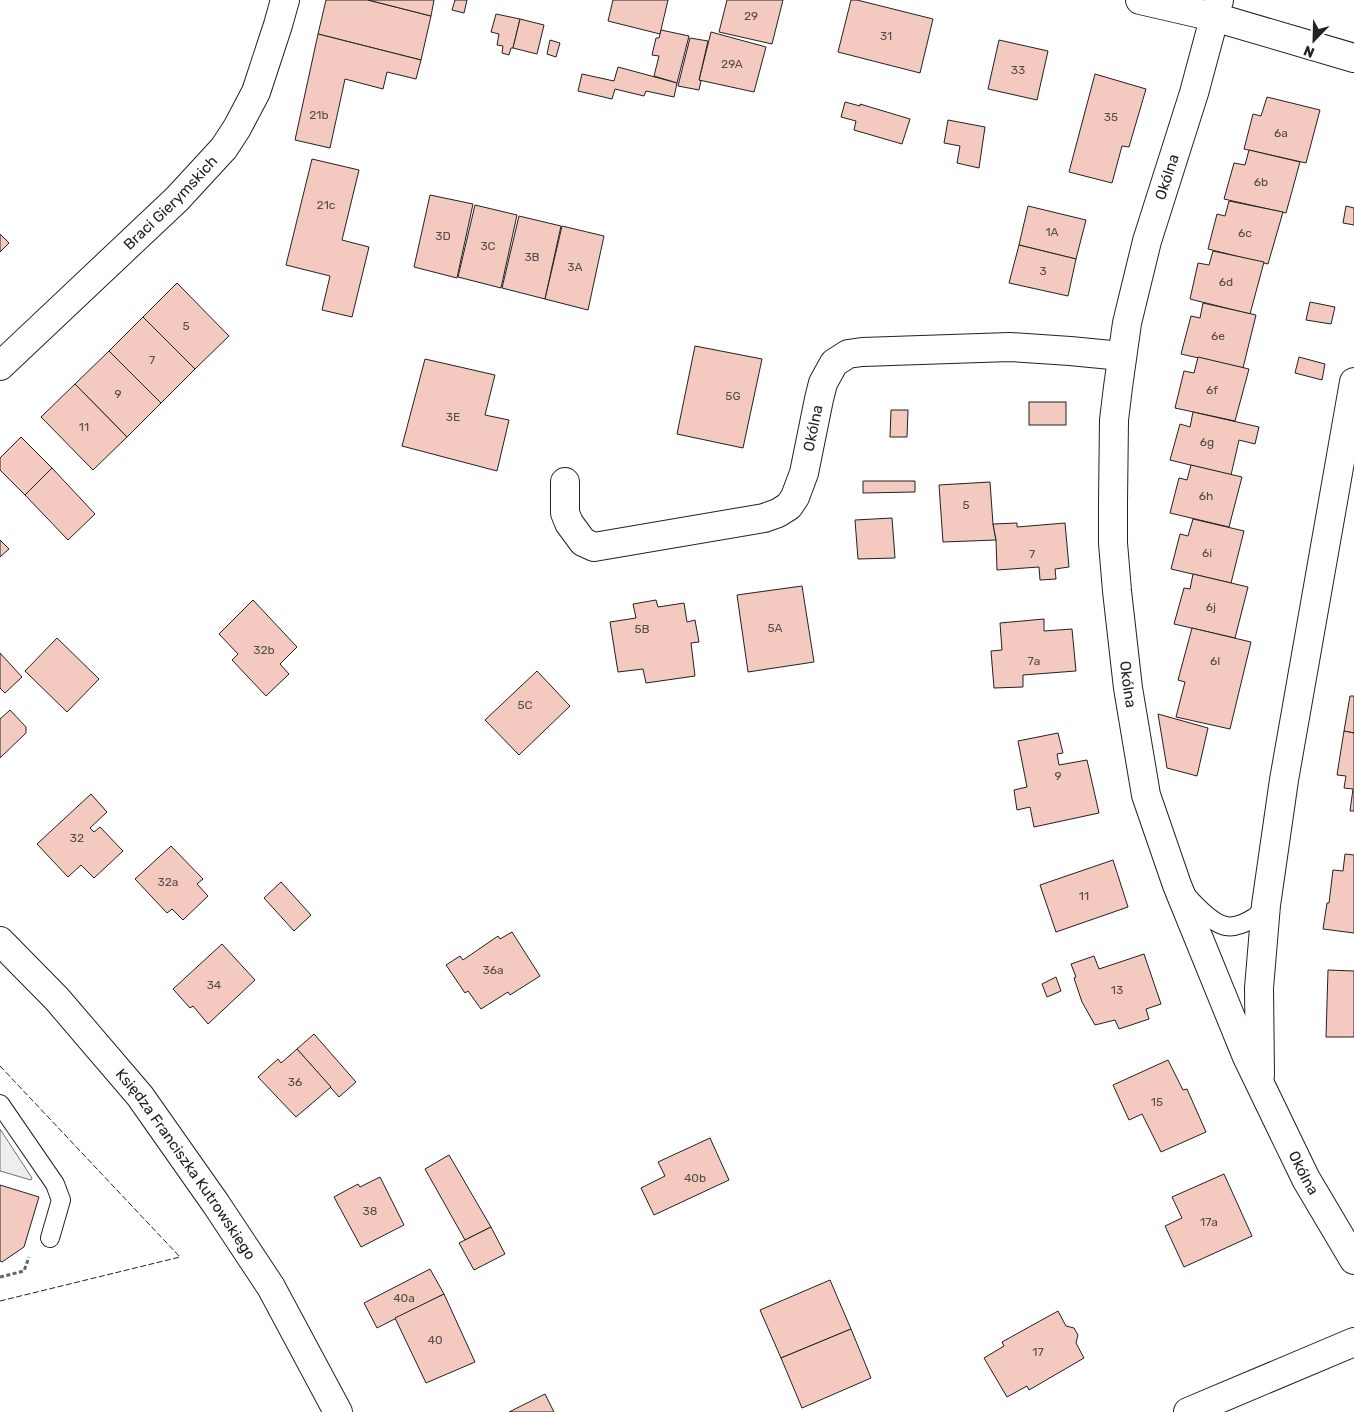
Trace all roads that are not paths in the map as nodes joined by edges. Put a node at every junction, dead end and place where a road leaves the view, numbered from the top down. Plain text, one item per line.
1 (285, 0) edge
2 (1140, 0) edge
3 (1217, 8) edge
4 (1354, 58) edge
5 (1122, 356) junction
6 (0, 366) edge
7 (1354, 382) edge
8 (565, 482) dead end
9 (1177, 885) junction
10 (1266, 905) junction
11 (0, 941) edge
12 (1260, 1082) junction
13 (0, 1104) edge
14 (50, 1238) road end
15 (1354, 1260) edge
16 (1354, 1342) edge
17 (338, 1412) edge
18 (1188, 1412) edge

1 - 6 street, Braci Gierymskich
2 - 3 street
3 - 4 street
3 - 5 street, Okólna
5 - 8 street, Okólna
5 - 9 street, Okólna
7 - 10 street, Okólna
9 - 10 lane, Okólna
9 - 12 street, Okólna
10 - 12 street, Okólna
11 - 17 street, Księdza Franciszka Kutrowskiego
12 - 15 street, Okólna
13 - 14 lane
16 - 18 street

